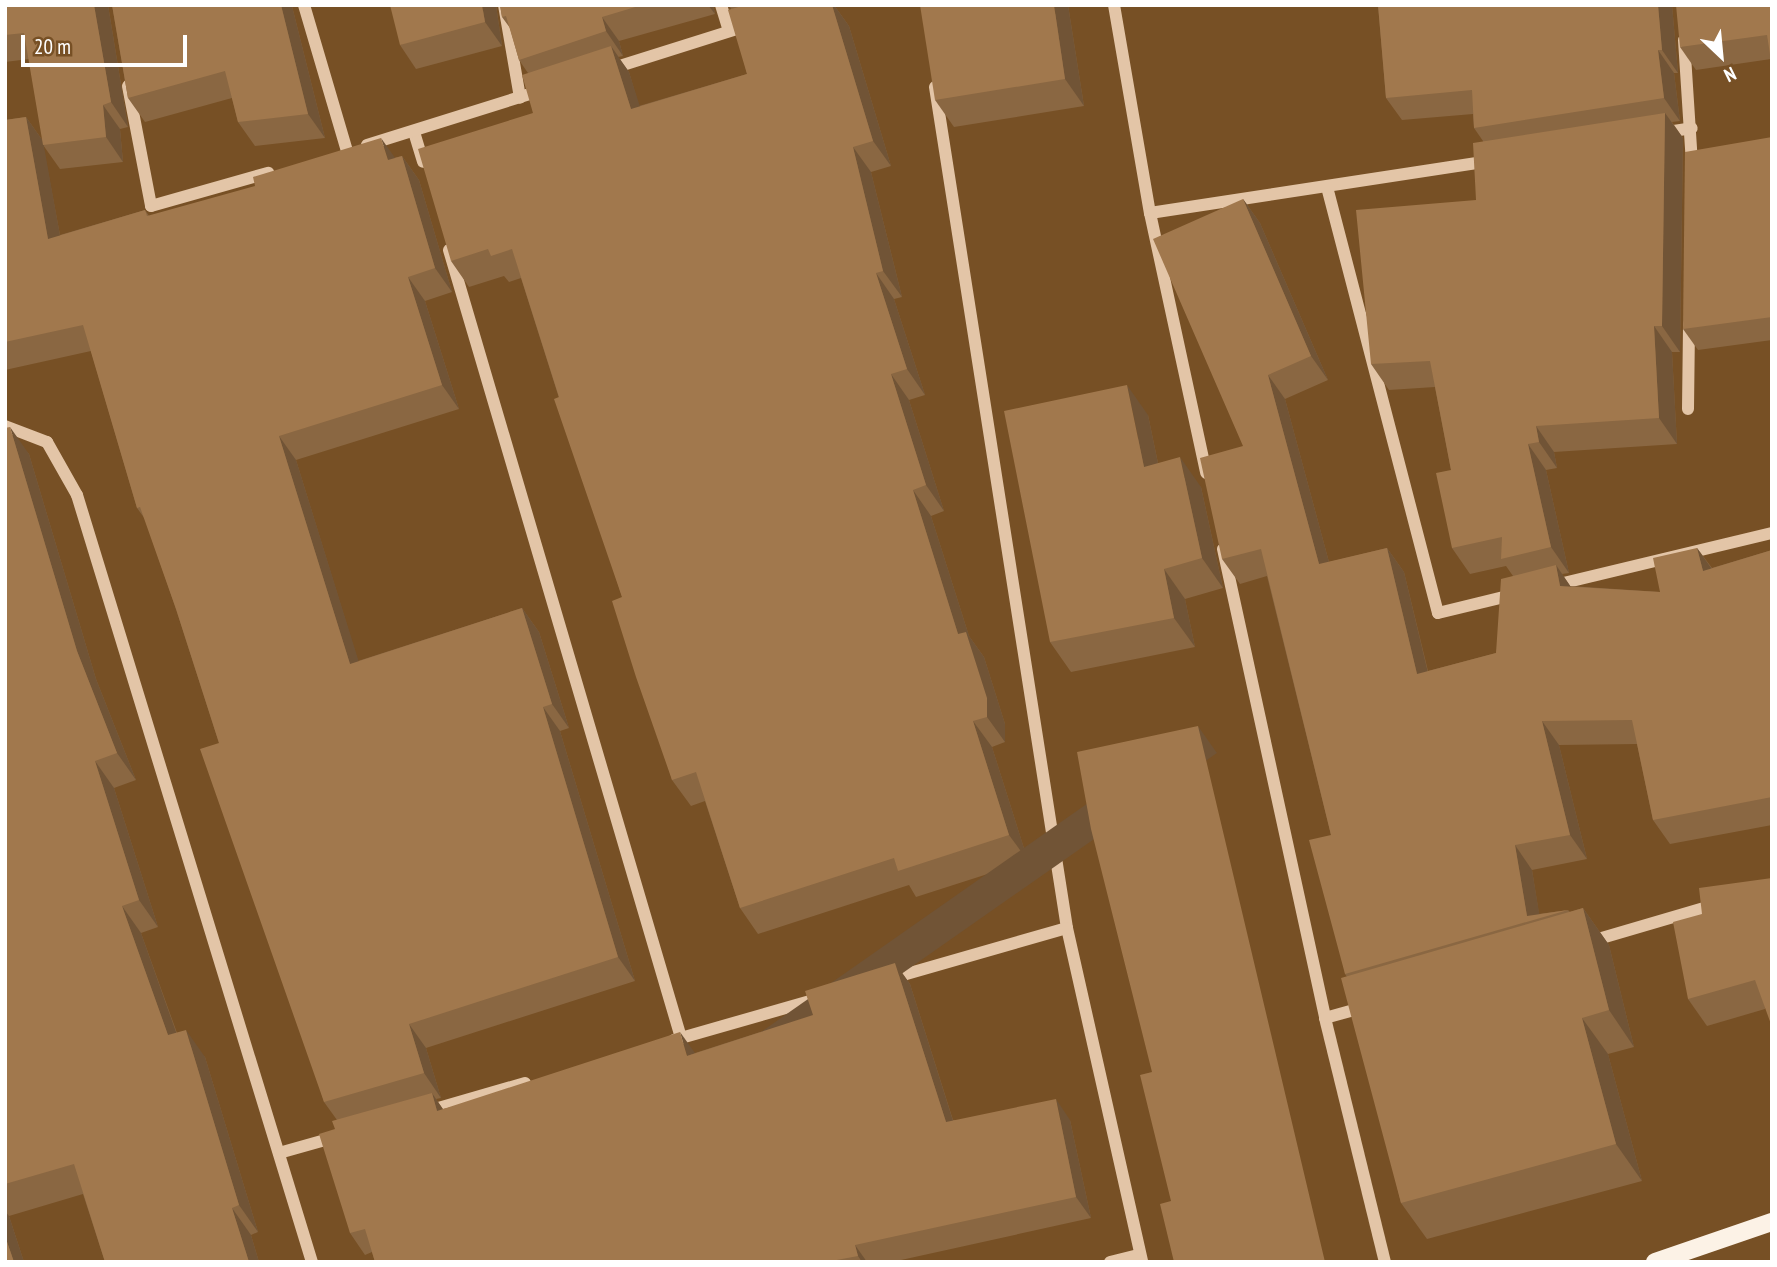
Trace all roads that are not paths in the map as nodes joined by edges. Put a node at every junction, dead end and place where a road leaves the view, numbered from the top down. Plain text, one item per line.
1 (304, 5) edge
2 (504, 5) edge
3 (722, 5) edge
4 (1114, 5) edge
5 (1682, 19) edge
6 (767, 21) edge
7 (729, 31) junction
8 (126, 72) edge
9 (598, 73) edge
10 (933, 74) edge
11 (559, 85) edge
12 (520, 98) junction
13 (1692, 128) junction
14 (414, 132) junction
15 (1651, 135) edge
16 (1503, 159) edge
17 (281, 169) edge
18 (426, 172) edge
19 (1691, 182) edge
20 (1326, 187) junction
21 (1150, 213) junction
22 (446, 239) edge
23 (1689, 316) edge
24 (1688, 409) dead end
25 (5, 426) edge
26 (1209, 486) edge
27 (1772, 533) edge
28 (1221, 541) edge
29 (1732, 900) edge
30 (1067, 928) junction
31 (1575, 946) edge
32 (881, 981) edge
33 (841, 992) edge
34 (1378, 1003) edge
35 (1325, 1018) junction
36 (681, 1038) junction
37 (654, 1046) edge
38 (534, 1080) edge
39 (413, 1115) edge
40 (346, 1134) edge
41 (279, 1153) junction
42 (1772, 1222) edge
43 (1141, 1258) edge
44 (312, 1262) edge
45 (1110, 1262) edge
46 (1385, 1262) edge
47 (1655, 1262) edge

1 - 14 street
2 - 12 street
3 - 7 street
4 - 21 street
5 - 13 street
6 - 7 street
7 - 9 street
8 - 17 street
10 - 30 street
11 - 12 street
12 - 14 street
13 - 15 street
13 - 19 street
14 - 18 street
16 - 20 street
20 - 21 street
20 - 27 street
21 - 26 street
22 - 36 street
23 - 24 street
25 - 41 street
28 - 35 street
29 - 31 street
30 - 32 street
30 - 43 street
33 - 36 street
34 - 35 street
35 - 46 street
36 - 37 street
38 - 39 street
40 - 41 street
41 - 44 street
42 - 47 main road
43 - 45 street

